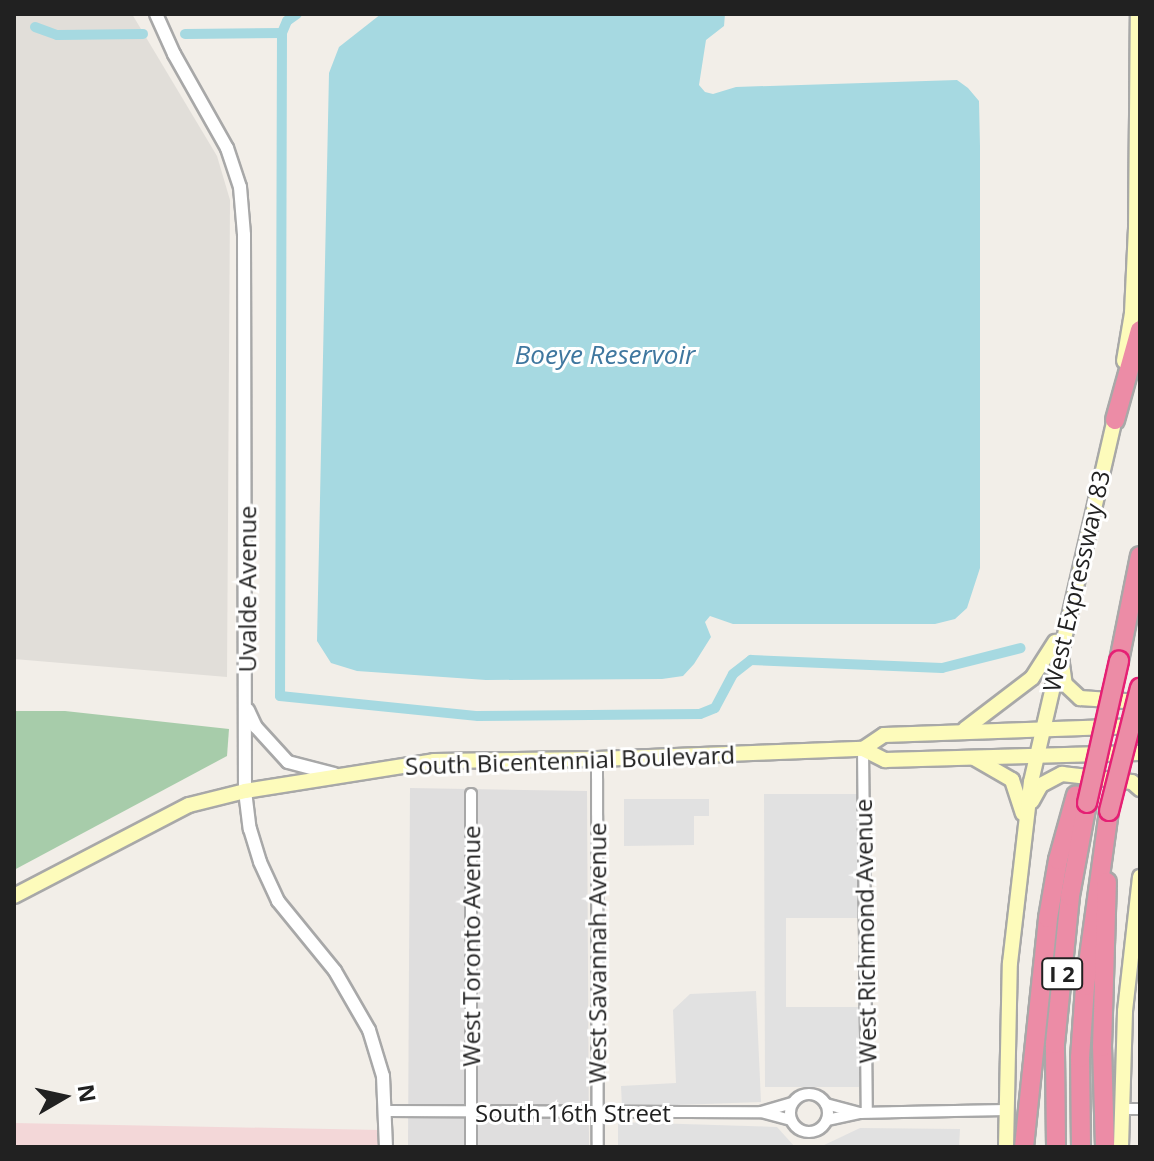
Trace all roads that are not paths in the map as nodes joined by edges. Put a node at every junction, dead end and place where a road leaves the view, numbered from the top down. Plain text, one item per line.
1 (156, 14) edge
2 (1138, 14) edge
3 (1140, 330) edge
4 (1115, 420) junction
5 (1140, 556) edge
6 (1065, 624) junction
7 (1060, 644) junction
8 (1140, 688) edge
9 (1140, 702) edge
10 (247, 706) junction
11 (1140, 726) edge
12 (1041, 728) junction
13 (964, 730) junction
14 (863, 749) junction
15 (1036, 753) junction
16 (1140, 753) edge
17 (966, 756) junction
18 (597, 759) junction
19 (341, 776) junction
20 (1140, 789) edge
21 (245, 791) junction
22 (471, 794) dead end
23 (1082, 799) junction
24 (1109, 811) junction
25 (1027, 814) junction
26 (1024, 834) junction
27 (1140, 877) edge
28 (14, 896) edge
29 (792, 1103) junction
30 (826, 1104) junction
31 (1121, 1109) junction
32 (1140, 1109) edge
33 (1006, 1110) junction
34 (386, 1111) junction
35 (471, 1112) junction
36 (761, 1112) junction
37 (864, 1112) junction
38 (597, 1114) junction
39 (791, 1120) junction
40 (827, 1120) junction
41 (386, 1147) edge
42 (471, 1147) edge
43 (598, 1147) edge
44 (1006, 1147) edge
45 (1024, 1147) edge
46 (1056, 1147) edge
47 (1081, 1147) edge
48 (1105, 1147) edge
49 (1121, 1147) edge

1 - 10 street, Uvalde Avenue
2 - 4 main road, West Expressway 83
3 - 4 highway
4 - 6 main road, West Expressway 83
5 - 23 highway, bridge
6 - 7 main road, West Expressway 83
6 - 13 main road
7 - 9 main road
7 - 12 main road, West Expressway 83
8 - 24 highway, I 2, bridge
10 - 19 street
10 - 21 street, Uvalde Avenue
11 - 12 main road, South Bicentennial Boulevard
12 - 13 main road, South Bicentennial Boulevard
12 - 15 main road, West Expressway 83
13 - 14 main road, South Bicentennial Boulevard
14 - 17 main road, South Bicentennial Boulevard
14 - 18 main road, South Bicentennial Boulevard
14 - 37 street, West Richmond Avenue
15 - 16 main road, South Bicentennial Boulevard
15 - 17 main road, South Bicentennial Boulevard
15 - 25 main road, West Expressway 83
17 - 26 main road
18 - 19 main road, South Bicentennial Boulevard
18 - 38 street, West Savannah Avenue
19 - 21 main road, South Bicentennial Boulevard
20 - 25 main road
21 - 28 main road, South Bicentennial Boulevard
21 - 34 street, Uvalde Avenue
22 - 35 street, West Toronto Avenue
23 - 45 highway
23 - 46 highway, I 2
24 - 47 highway, I 2
24 - 48 highway
25 - 26 main road, West Expressway 83
26 - 33 main road, West Expressway 83
27 - 31 main road
29 - 30 street
29 - 36 street
29 - 39 street
30 - 37 street
30 - 40 street
31 - 32 street
31 - 49 main road
33 - 37 street
33 - 44 main road, West Expressway 83
34 - 35 street, South 16th Street
34 - 41 street, Uvalde Avenue
35 - 38 street, South 16th Street
35 - 42 street, West Toronto Avenue
36 - 38 street, South 16th Street
36 - 39 street
37 - 40 street
38 - 43 street, West Savannah Avenue
39 - 40 street

